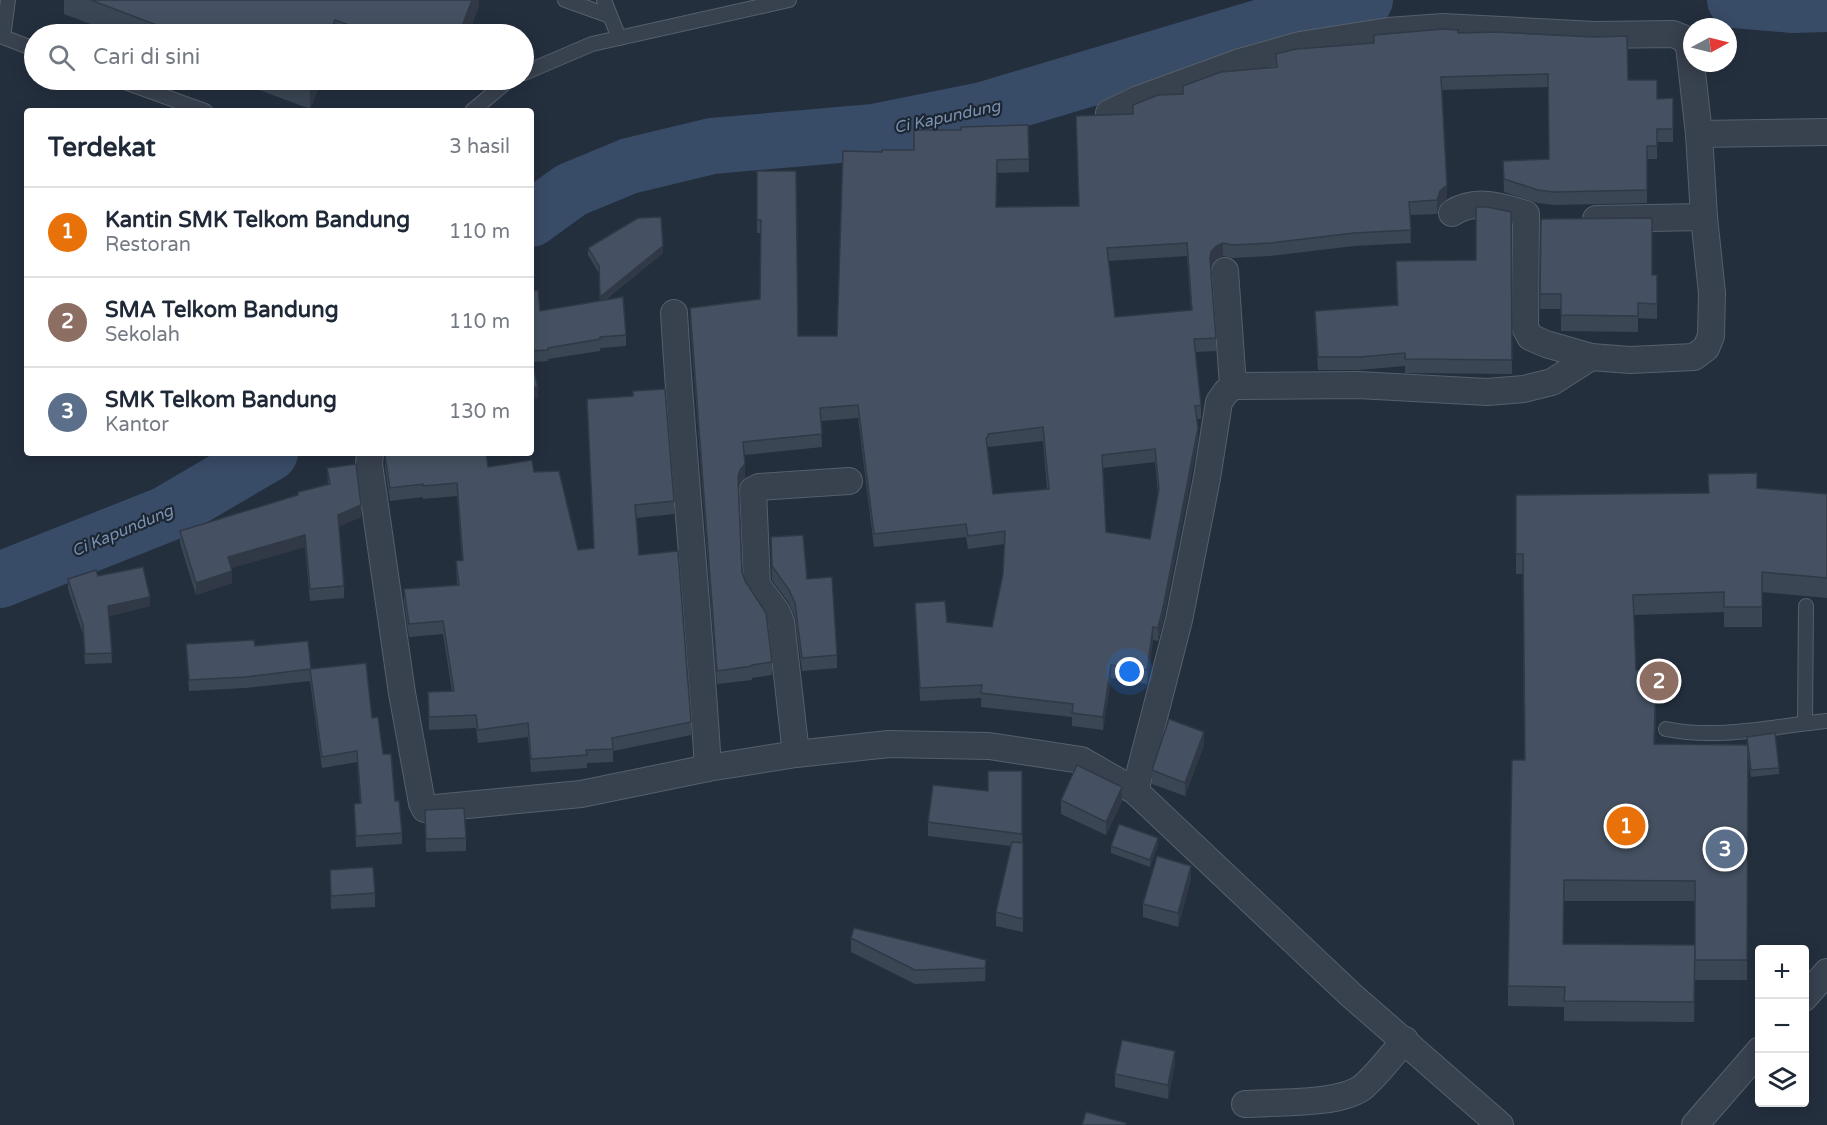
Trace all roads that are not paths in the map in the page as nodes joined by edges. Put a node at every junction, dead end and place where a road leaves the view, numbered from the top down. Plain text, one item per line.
1 (8, 0) edge
2 (565, 0) edge
3 (604, 0) edge
4 (789, 0) edge
5 (610, 16) junction
6 (619, 38) junction
7 (24, 45) edge
8 (534, 69) edge
9 (147, 90) edge
10 (497, 90) edge
11 (197, 108) edge
12 (476, 108) edge
13 (1109, 113) edge
14 (1827, 132) edge
15 (1699, 134) junction
16 (1452, 213) dead end
17 (1526, 214) junction
18 (1704, 217) junction
19 (1225, 271) dead end
20 (674, 313) dead end
21 (1592, 357) junction
22 (1233, 387) junction
23 (370, 456) edge
24 (849, 481) dead end
25 (1806, 606) dead end
26 (1827, 721) edge
27 (1805, 723) junction
28 (1666, 729) dead end
29 (796, 754) junction
30 (708, 768) junction
31 (1135, 791) junction
32 (1827, 972) edge
33 (1809, 992) edge
34 (1405, 1040) junction
35 (1757, 1053) edge
36 (1245, 1104) dead end
37 (1500, 1125) edge
38 (1695, 1125) edge

1 - 7 lane
2 - 5 lane
3 - 5 lane
4 - 6 lane
5 - 6 lane
6 - 8 lane
9 - 11 lane
10 - 12 lane
13 - 15 street
14 - 15 street
15 - 18 street
16 - 17 street
17 - 18 street
17 - 21 street
18 - 21 street
19 - 22 street
20 - 30 street
21 - 22 street
22 - 31 street
23 - 30 street
24 - 29 street
25 - 27 lane
26 - 27 lane
27 - 28 lane
29 - 30 street
29 - 31 street
31 - 34 street
32 - 33 street
34 - 36 street
34 - 37 street
35 - 38 street

